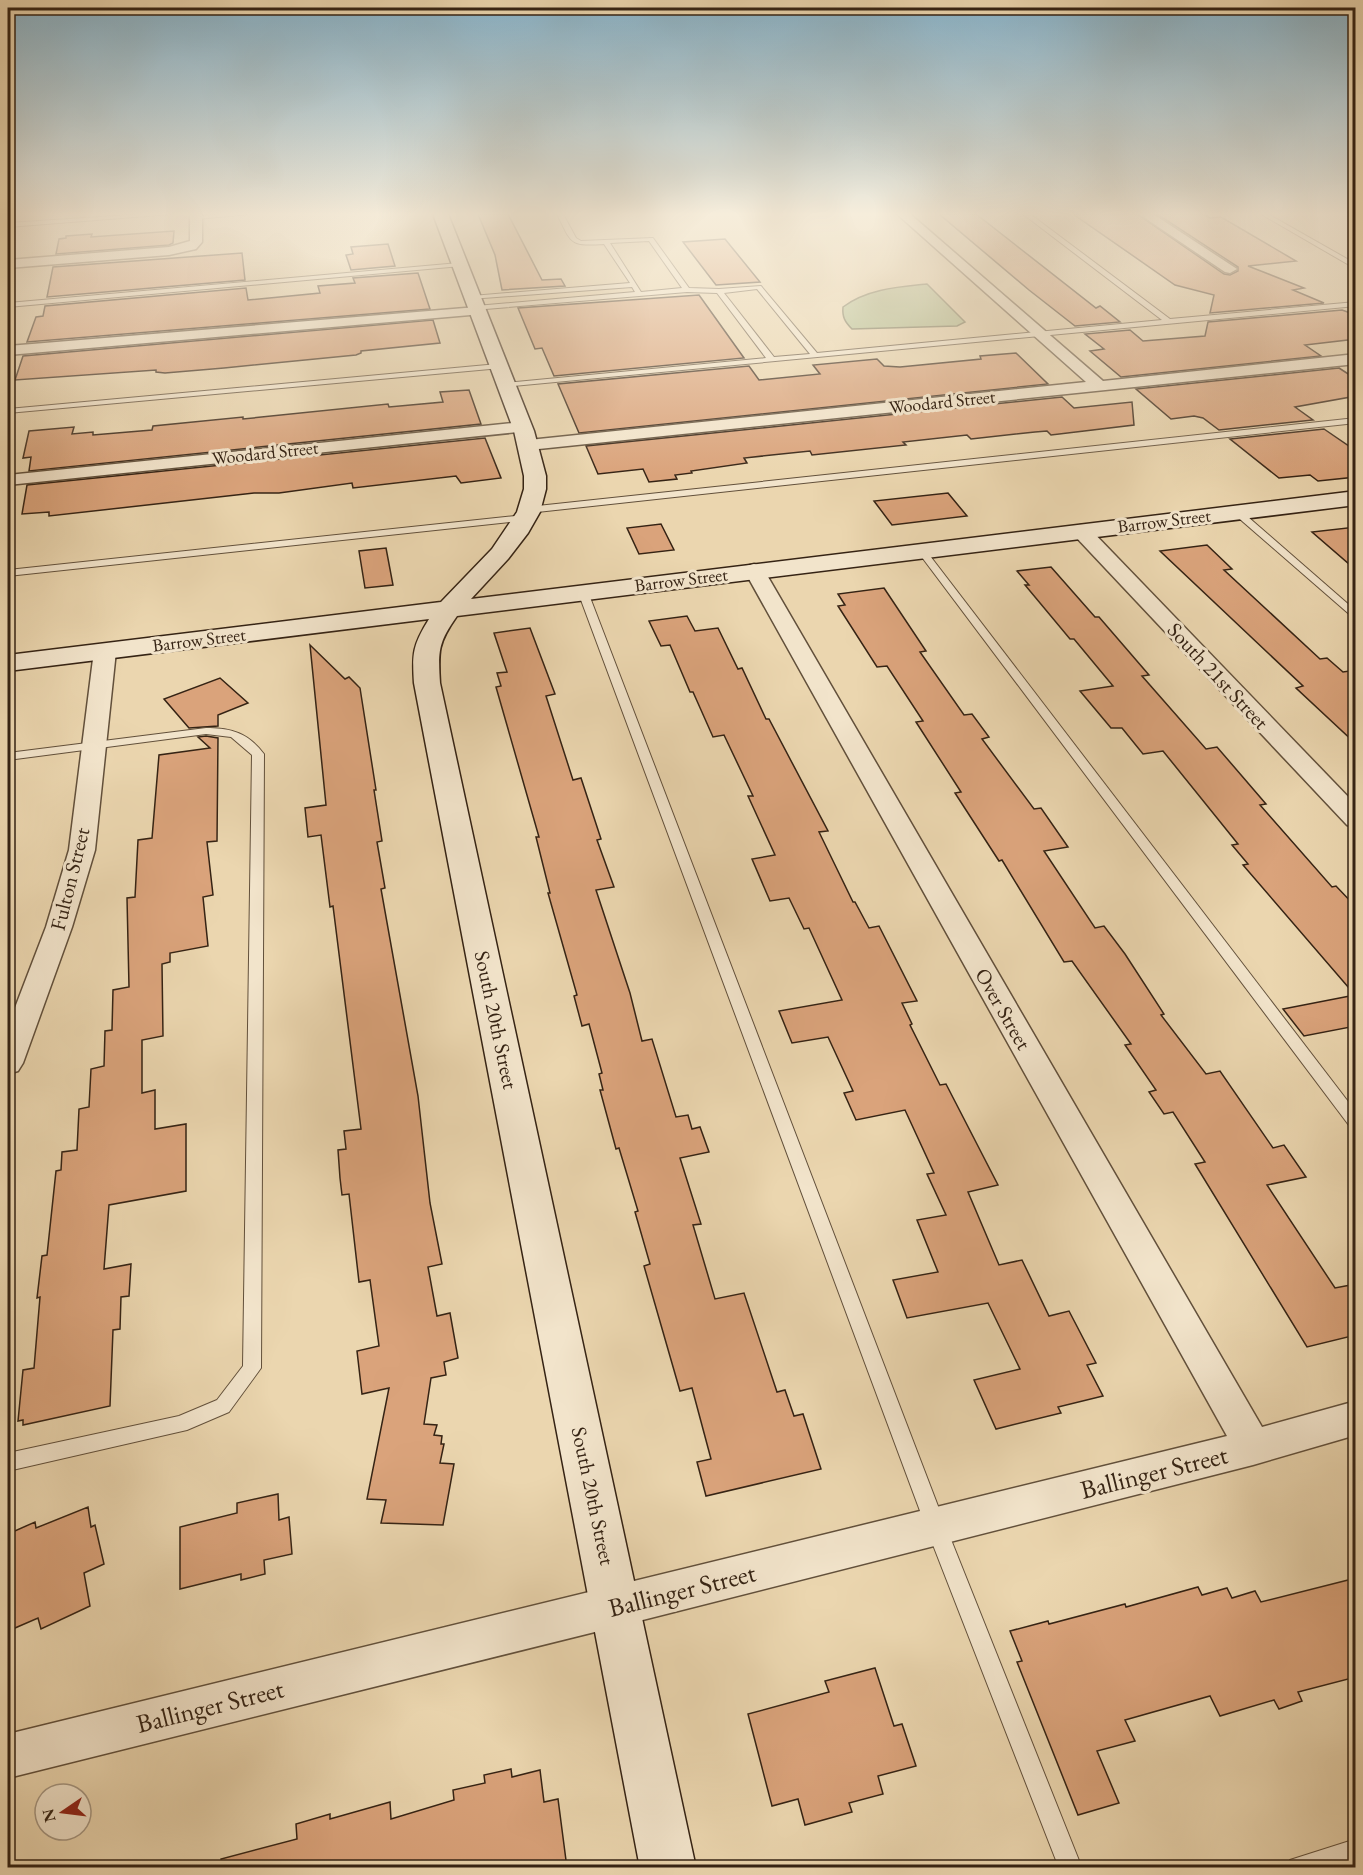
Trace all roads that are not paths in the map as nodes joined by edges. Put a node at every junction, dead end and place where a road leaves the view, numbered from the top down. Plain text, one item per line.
1 (47, 302) edge
2 (474, 302) edge
3 (503, 302) edge
4 (528, 302) edge
5 (727, 302) edge
6 (771, 302) edge
7 (1003, 302) edge
8 (1142, 302) edge
9 (1356, 304) edge
10 (8, 305) edge
11 (475, 305) junction
12 (1169, 322) junction
13 (1040, 334) junction
14 (8, 351) edge
15 (815, 355) junction
16 (771, 359) junction
17 (1356, 359) edge
18 (498, 366) junction
19 (505, 384) junction
20 (1099, 385) junction
21 (8, 411) edge
22 (1356, 420) edge
23 (522, 427) junction
24 (529, 445) junction
25 (8, 480) edge
26 (1356, 498) edge
27 (1237, 512) junction
28 (526, 514) junction
29 (1081, 531) junction
30 (921, 550) junction
31 (498, 556) junction
32 (754, 570) junction
33 (8, 573) edge
34 (573, 593) junction
35 (450, 609) junction
36 (1356, 617) edge
37 (105, 651) junction
38 (8, 663) edge
39 (94, 745) junction
40 (8, 757) edge
41 (1356, 820) edge
42 (8, 1064) edge
43 (1356, 1124) edge
44 (1356, 1418) edge
45 (1253, 1447) junction
46 (8, 1462) edge
47 (936, 1527) junction
48 (615, 1607) junction
49 (8, 1756) edge
50 (1356, 1850) edge
51 (669, 1868) edge
52 (1071, 1868) edge
53 (1298, 1868) edge

1 - 10 lane
2 - 11 street, South 20th Street
3 - 11 lane
4 - 11 lane
5 - 16 lane
6 - 15 lane
7 - 13 street
8 - 12 lane
9 - 12 lane
11 - 14 street
11 - 18 street, South 20th Street
12 - 13 lane
13 - 15 lane
13 - 20 street
15 - 16 lane
16 - 19 lane
17 - 20 street, Woodard Street
18 - 19 street, South 20th Street
18 - 21 lane
19 - 23 street, South 20th Street
20 - 24 street, Woodard Street
22 - 28 lane
23 - 24 street, South 20th Street
23 - 25 street, Woodard Street
24 - 28 street, South 20th Street
26 - 27 street, Barrow Street
27 - 29 street, Barrow Street
27 - 36 lane
28 - 31 street, South 20th Street
28 - 33 lane
29 - 30 street, Barrow Street
29 - 41 street, South 21st Street
30 - 32 street, Barrow Street
30 - 43 lane
31 - 34 street
31 - 35 street, South 20th Street
32 - 34 street, Barrow Street
32 - 45 street, Over Street
34 - 35 street, Barrow Street
34 - 47 lane
35 - 37 street, Barrow Street
35 - 48 street, South 20th Street
37 - 38 street, Barrow Street
37 - 39 street, Fulton Street
39 - 40 lane
39 - 42 street, Fulton Street
39 - 46 lane
44 - 45 street, Ballinger Street
45 - 47 street, Ballinger Street
47 - 48 street, Ballinger Street
47 - 52 lane
48 - 49 street, Ballinger Street
48 - 51 street, South 20th Street
50 - 53 lane

